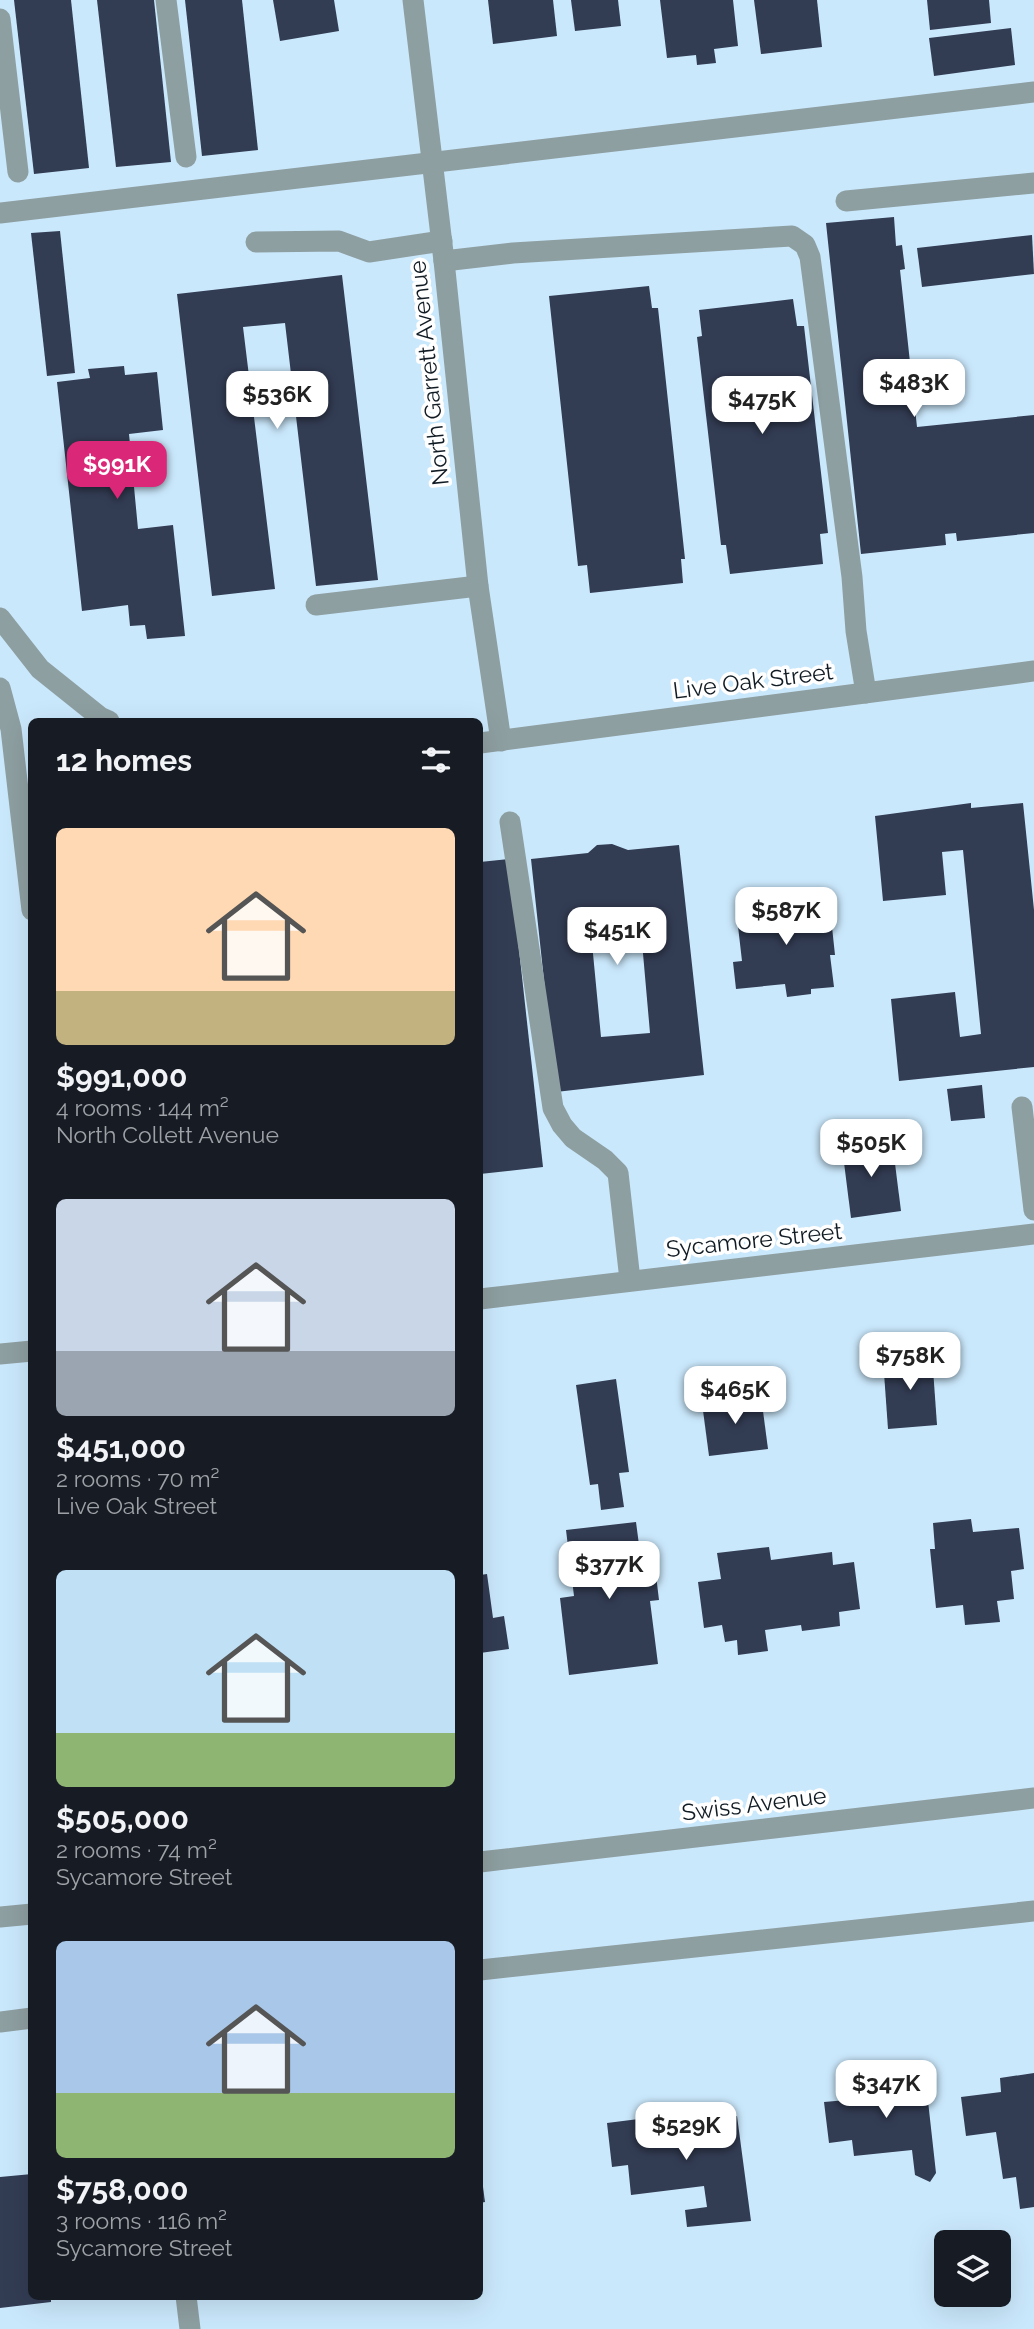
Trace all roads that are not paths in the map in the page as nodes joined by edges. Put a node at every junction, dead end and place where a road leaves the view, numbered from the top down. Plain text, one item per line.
1 (166, 0) edge
2 (413, 0) edge
3 (0, 19) edge
4 (1034, 92) edge
5 (186, 157) dead end
6 (432, 162) junction
7 (19, 172) dead end
8 (1034, 183) edge
9 (846, 201) dead end
10 (0, 213) edge
11 (256, 242) dead end
12 (443, 251) junction
13 (478, 586) junction
14 (316, 605) dead end
15 (0, 618) edge
16 (1034, 671) edge
17 (0, 688) edge
18 (866, 693) junction
19 (102, 718) edge
20 (490, 742) edge
21 (17, 783) edge
22 (510, 822) dead end
23 (28, 876) edge
24 (1022, 1107) dead end
25 (1034, 1210) edge
26 (1034, 1234) edge
27 (630, 1280) junction
28 (483, 1299) edge
29 (28, 1351) edge
30 (0, 1354) edge
31 (1034, 1798) edge
32 (483, 1862) edge
33 (1034, 1911) edge
34 (28, 1914) edge
35 (0, 1917) edge
36 (483, 1970) edge
37 (28, 2018) edge
38 (0, 2022) edge
39 (186, 2300) edge
40 (190, 2329) edge

1 - 5 street
2 - 6 street, North Garrett Avenue
3 - 7 street
4 - 6 street
6 - 10 street
6 - 12 street, North Garrett Avenue
8 - 9 street
11 - 12 street
12 - 13 street, North Garrett Avenue
12 - 18 street
13 - 14 street
13 - 20 street, North Garrett Avenue
15 - 19 street
16 - 18 street, Live Oak Street
17 - 21 street
18 - 20 street, Live Oak Street
21 - 23 street
22 - 27 street
24 - 25 street
26 - 27 street, Sycamore Street
27 - 28 street, Sycamore Street
29 - 30 street
31 - 32 street, Swiss Avenue
33 - 36 street
34 - 35 street
37 - 38 street
39 - 40 street

